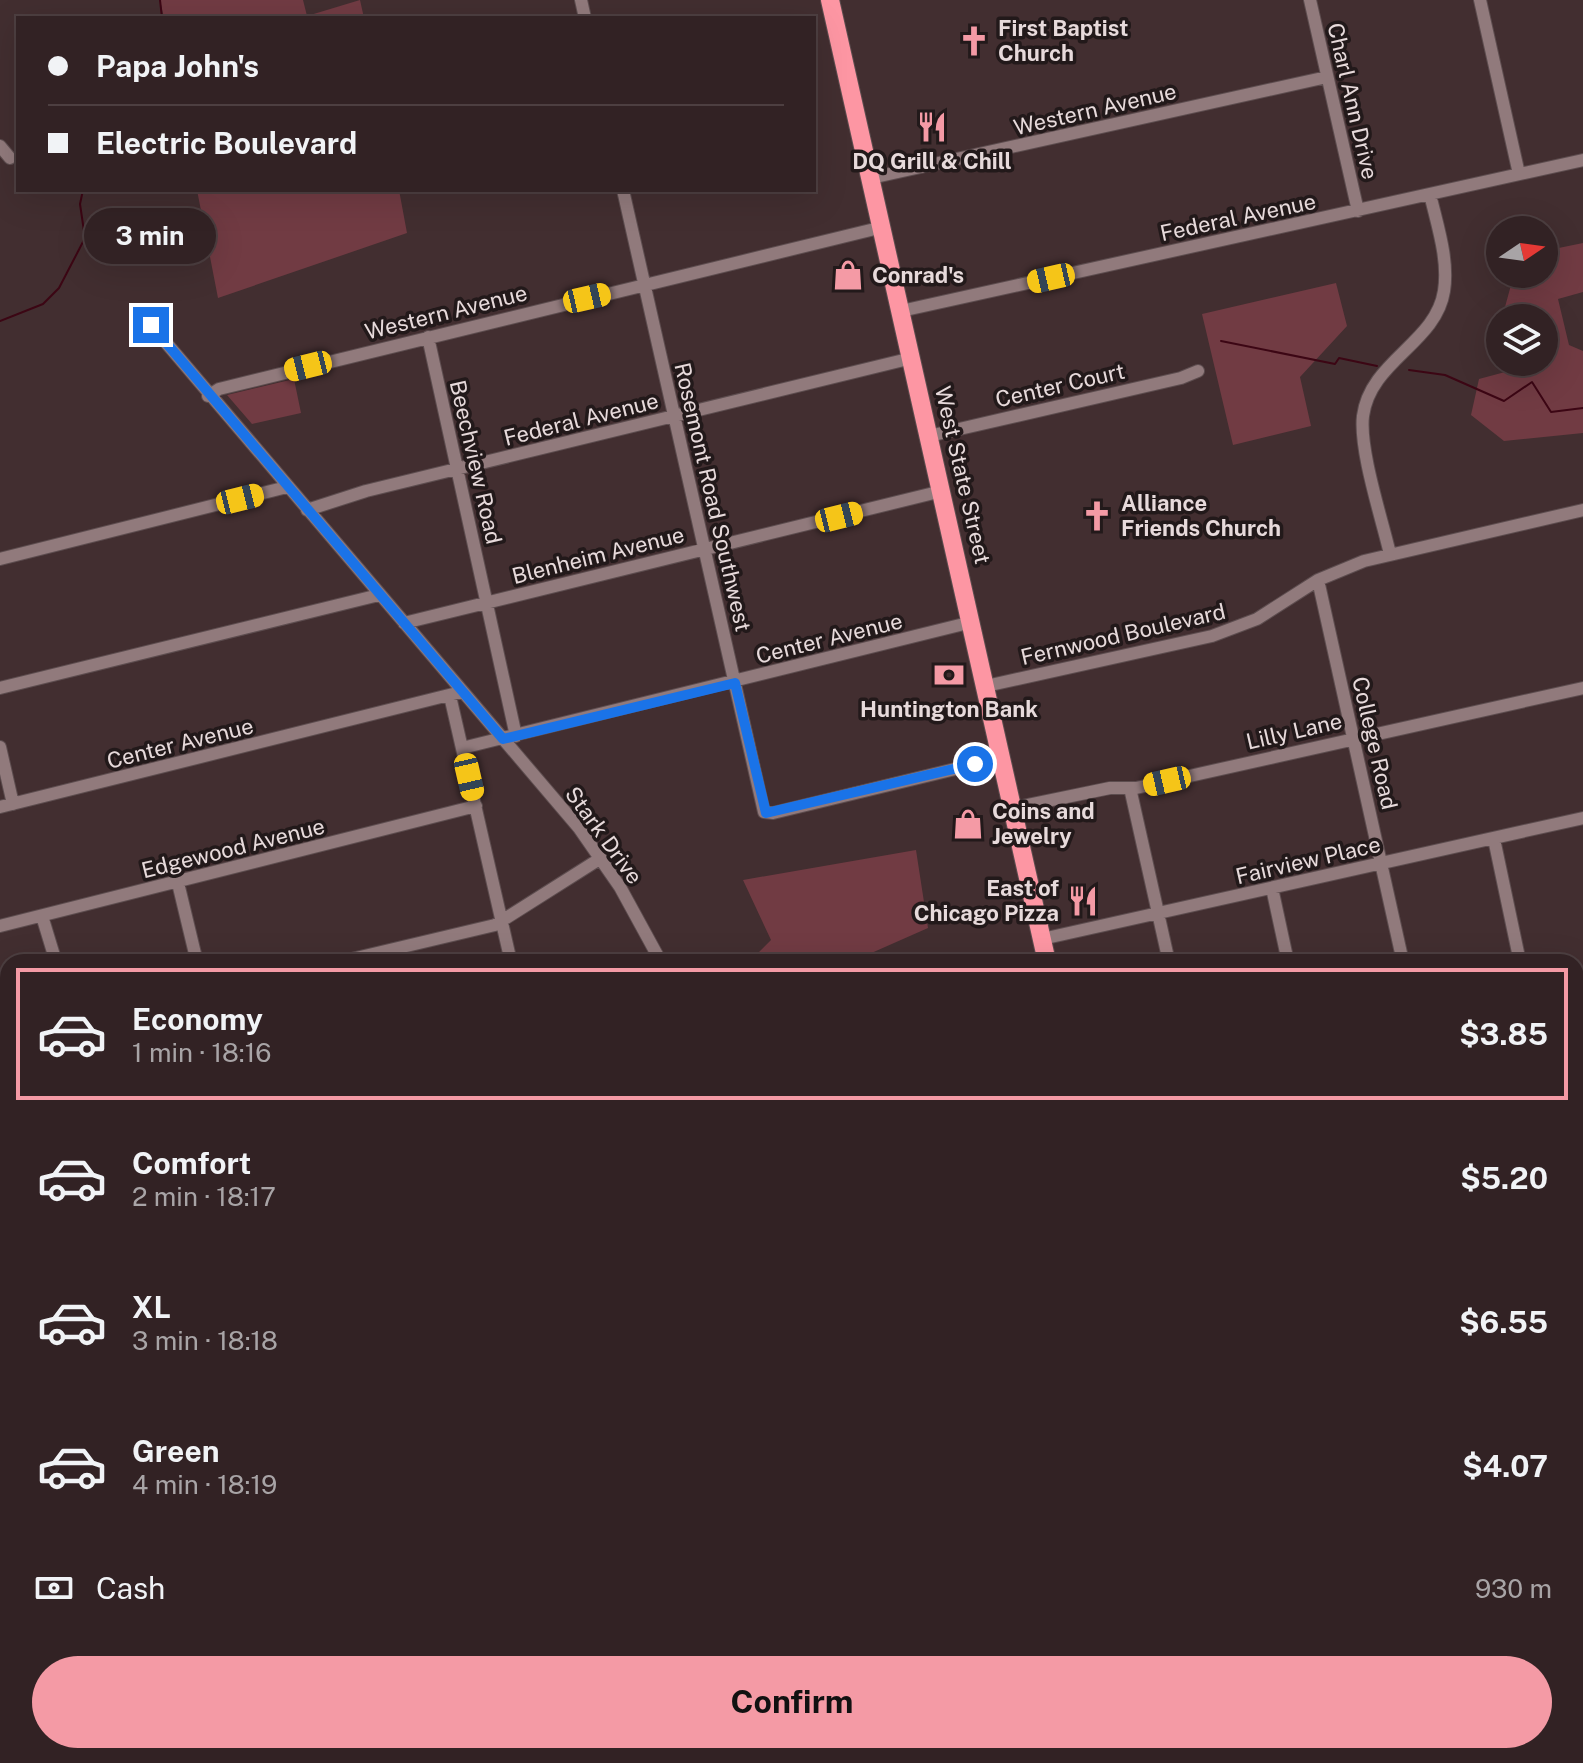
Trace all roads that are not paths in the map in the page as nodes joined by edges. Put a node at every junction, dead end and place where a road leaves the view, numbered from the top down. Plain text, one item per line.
1 (830, 0) edge
2 (1310, 0) edge
3 (1480, 0) edge
4 (1327, 77) junction
5 (0, 146) edge
6 (10, 158) dead end
7 (1583, 160) edge
8 (1519, 174) junction
9 (871, 178) junction
10 (623, 192) edge
11 (1430, 194) junction
12 (1358, 211) junction
13 (883, 227) junction
14 (644, 284) junction
15 (901, 311) junction
16 (151, 325) dead end
17 (428, 337) junction
18 (912, 358) junction
19 (1198, 371) dead end
20 (208, 396) junction
21 (674, 417) junction
22 (929, 436) junction
23 (457, 470) junction
24 (287, 487) junction
25 (942, 491) junction
26 (307, 510) junction
27 (1583, 510) edge
28 (704, 550) junction
29 (1390, 554) junction
30 (0, 559) edge
31 (1318, 580) junction
32 (379, 595) junction
33 (487, 602) junction
34 (972, 622) junction
35 (404, 623) junction
36 (735, 683) junction
37 (986, 686) junction
38 (0, 688) edge
39 (1583, 688) edge
40 (456, 694) junction
41 (516, 736) junction
42 (1354, 738) junction
43 (503, 739) junction
44 (0, 747) edge
45 (462, 748) junction
46 (1001, 758) junction
47 (1130, 788) junction
48 (6, 806) edge
49 (476, 806) junction
50 (1013, 808) junction
51 (1583, 818) edge
52 (1494, 839) junction
53 (601, 858) junction
54 (1382, 864) junction
55 (178, 883) junction
56 (1272, 888) junction
57 (1158, 914) junction
58 (42, 916) junction
59 (502, 922) junction
60 (0, 926) edge
61 (1042, 939) junction
62 (54, 954) edge
63 (195, 954) edge
64 (372, 954) edge
65 (509, 954) edge
66 (656, 954) edge
67 (1045, 954) edge
68 (1167, 954) edge
69 (1286, 954) edge
70 (1401, 954) edge
71 (1518, 954) edge

1 - 9 highway, West State Street
2 - 4 street, Charl Ann Drive
3 - 8 street
4 - 9 street, Western Avenue
4 - 12 street, Charl Ann Drive
5 - 6 street
7 - 8 street, Federal Avenue
8 - 11 street, Federal Avenue
9 - 13 highway, West State Street
10 - 14 street, Rosemont Road Southwest
11 - 12 street, Federal Avenue
11 - 29 street
12 - 15 street, Federal Avenue
13 - 14 street, Western Avenue
13 - 15 highway, West State Street
14 - 17 street, Western Avenue
14 - 21 street, Rosemont Road Southwest
15 - 18 highway, West State Street
16 - 20 street, Stark Drive
17 - 20 street, Western Avenue
17 - 23 street, Beechview Road
18 - 21 street, Federal Avenue
18 - 22 highway, West State Street
19 - 22 street, Center Court
20 - 24 street, Stark Drive
21 - 23 street, Federal Avenue
21 - 28 street, Rosemont Road Southwest
22 - 25 highway, West State Street
23 - 26 street, Federal Avenue
23 - 33 street, Beechview Road
24 - 26 street, Stark Drive
24 - 30 street
25 - 28 street, Blenheim Avenue
25 - 34 highway, West State Street
26 - 32 street, Stark Drive
27 - 29 street, Fernwood Boulevard
28 - 33 street, Blenheim Avenue
28 - 36 street, Rosemont Road Southwest
29 - 31 street, Fernwood Boulevard
31 - 37 street, Fernwood Boulevard
31 - 42 street, College Road
32 - 35 street, Stark Drive
32 - 38 street
33 - 35 street, Blenheim Avenue
33 - 41 street, Beechview Road
34 - 36 street, Center Avenue
34 - 37 highway, West State Street
35 - 40 street, Stark Drive
36 - 41 street, Center Avenue
36 - 46 street, Rosemont Road Southwest
37 - 46 highway, West State Street
39 - 42 street, Lilly Lane
40 - 43 street, Stark Drive
40 - 45 street
40 - 48 street, Center Avenue
41 - 43 street, Center Avenue
42 - 47 street, Lilly Lane
42 - 54 street, College Road
43 - 45 street, Center Avenue
43 - 53 street, Stark Drive
44 - 48 street
45 - 49 street
46 - 50 highway, West State Street
47 - 50 street, Lilly Lane
47 - 57 street
49 - 55 street, Edgewood Avenue
49 - 59 street
50 - 61 highway, West State Street
51 - 52 street, Fairview Place
52 - 54 street, Fairview Place
52 - 71 street
53 - 59 street
53 - 66 street, Stark Drive
54 - 56 street, Fairview Place
54 - 70 street, College Road
55 - 58 street, Edgewood Avenue
55 - 63 street
56 - 57 street, Fairview Place
56 - 69 street
57 - 61 street, Fairview Place
57 - 68 street
58 - 60 street, Edgewood Avenue
58 - 62 street
59 - 64 street
59 - 65 street
61 - 67 highway, West State Street

